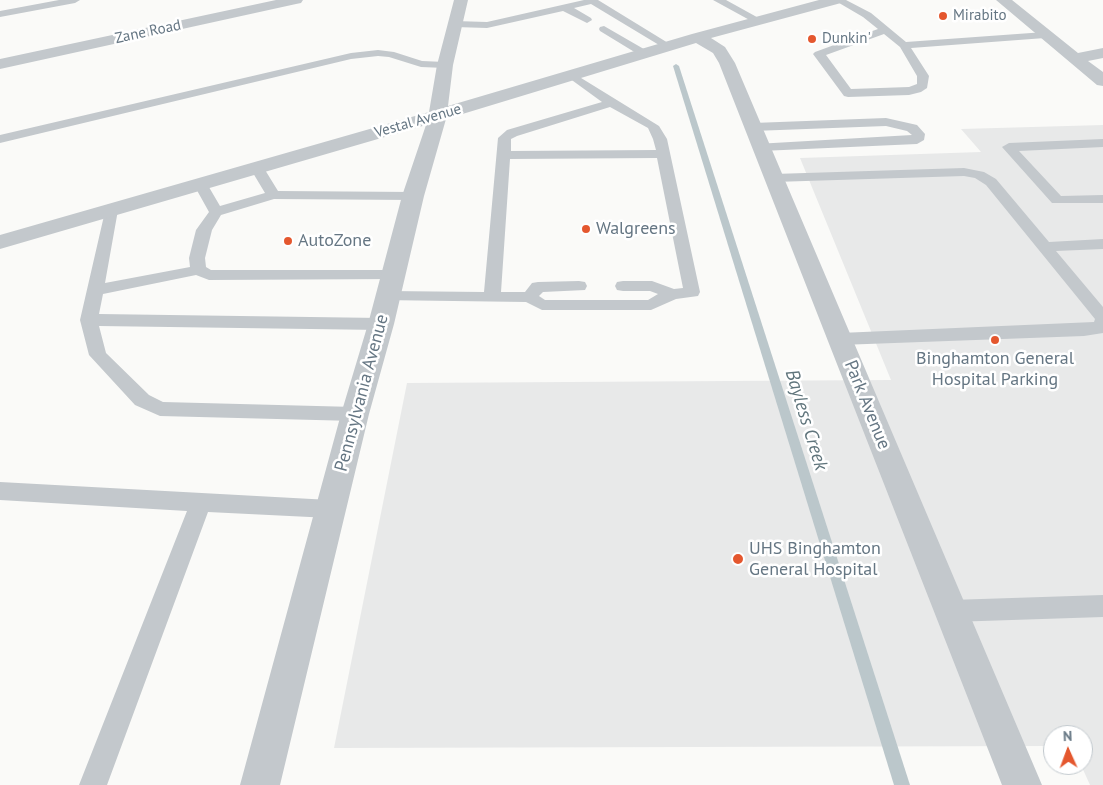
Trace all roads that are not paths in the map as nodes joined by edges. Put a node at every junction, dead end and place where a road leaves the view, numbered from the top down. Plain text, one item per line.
1 (74, 0) edge
2 (296, 0) edge
3 (462, 0) edge
4 (594, 0) edge
5 (718, 0) edge
6 (837, 0) edge
7 (1003, 0) edge
8 (566, 8) junction
9 (0, 14) edge
10 (587, 20) dead end
11 (759, 21) junction
12 (455, 24) junction
13 (636, 27) junction
14 (887, 30) junction
15 (1045, 35) junction
16 (698, 37) junction
17 (904, 45) junction
18 (668, 46) junction
19 (1103, 53) edge
20 (645, 54) junction
21 (1076, 58) junction
22 (0, 64) edge
23 (445, 65) junction
24 (917, 66) joint
25 (574, 76) junction
26 (1103, 81) edge
27 (611, 103) junction
28 (438, 115) junction
29 (757, 137) junction
30 (0, 139) edge
31 (1103, 143) edge
32 (663, 154) junction
33 (504, 155) junction
34 (257, 168) junction
35 (774, 178) junction
36 (201, 185) junction
37 (274, 195) junction
38 (413, 196) junction
39 (1103, 199) edge
40 (111, 210) junction
41 (216, 212) junction
42 (0, 242) edge
43 (1103, 244) edge
44 (1044, 247) junction
45 (198, 270) junction
46 (390, 285) junction
47 (579, 286) dead end
48 (623, 286) dead end
49 (95, 290) junction
50 (672, 294) junction
51 (492, 297) junction
52 (529, 297) junction
53 (1103, 319) edge
54 (90, 320) junction
55 (381, 324) junction
56 (840, 339) junction
57 (355, 414) junction
58 (0, 491) edge
59 (201, 502) junction
60 (330, 509) junction
61 (1103, 606) edge
62 (951, 611) junction
63 (93, 785) edge
64 (260, 785) edge
65 (1022, 785) edge

1 - 9 lane
2 - 22 street, Zane Road
3 - 12 street, Pennsylvania Avenue
4 - 8 lane
4 - 13 lane
5 - 11 lane
6 - 11 street, Vestal Avenue
6 - 14 lane
7 - 15 street
8 - 10 lane
8 - 12 lane
11 - 16 street, Vestal Avenue
12 - 23 street, Pennsylvania Avenue
13 - 18 lane
13 - 20 lane
14 - 17 lane
14 - 24 lane
15 - 17 lane
15 - 21 street
16 - 18 street, Vestal Avenue
16 - 29 street, Park Avenue
17 - 24 lane
18 - 20 street, Vestal Avenue
19 - 21 street
20 - 25 street, Vestal Avenue
21 - 26 street
23 - 28 street, Pennsylvania Avenue
23 - 30 lane
25 - 27 lane
25 - 28 street, Vestal Avenue
27 - 32 lane
27 - 33 lane
28 - 34 street, Vestal Avenue
28 - 38 street, Pennsylvania Avenue
29 - 29 lane
29 - 35 street, Park Avenue
31 - 39 lane
32 - 33 lane
32 - 50 lane
33 - 51 lane
34 - 36 street, Vestal Avenue
34 - 37 lane
35 - 44 lane
35 - 56 street, Park Avenue
36 - 40 street, Vestal Avenue
36 - 41 lane
37 - 38 lane
37 - 41 lane
38 - 46 street, Pennsylvania Avenue
40 - 42 street, Vestal Avenue
40 - 49 lane
41 - 45 lane
43 - 44 lane
44 - 53 lane
45 - 46 lane
45 - 49 lane
46 - 51 lane
46 - 55 street, Pennsylvania Avenue
47 - 52 lane
48 - 50 lane
49 - 54 lane
50 - 52 lane
51 - 52 lane
53 - 56 lane
54 - 55 lane
54 - 57 lane
55 - 57 street, Pennsylvania Avenue
56 - 62 street, Park Avenue
57 - 60 street, Pennsylvania Avenue
58 - 59 lane
59 - 60 lane
59 - 63 lane
60 - 64 street, Pennsylvania Avenue
61 - 62 lane
62 - 65 street, Park Avenue

